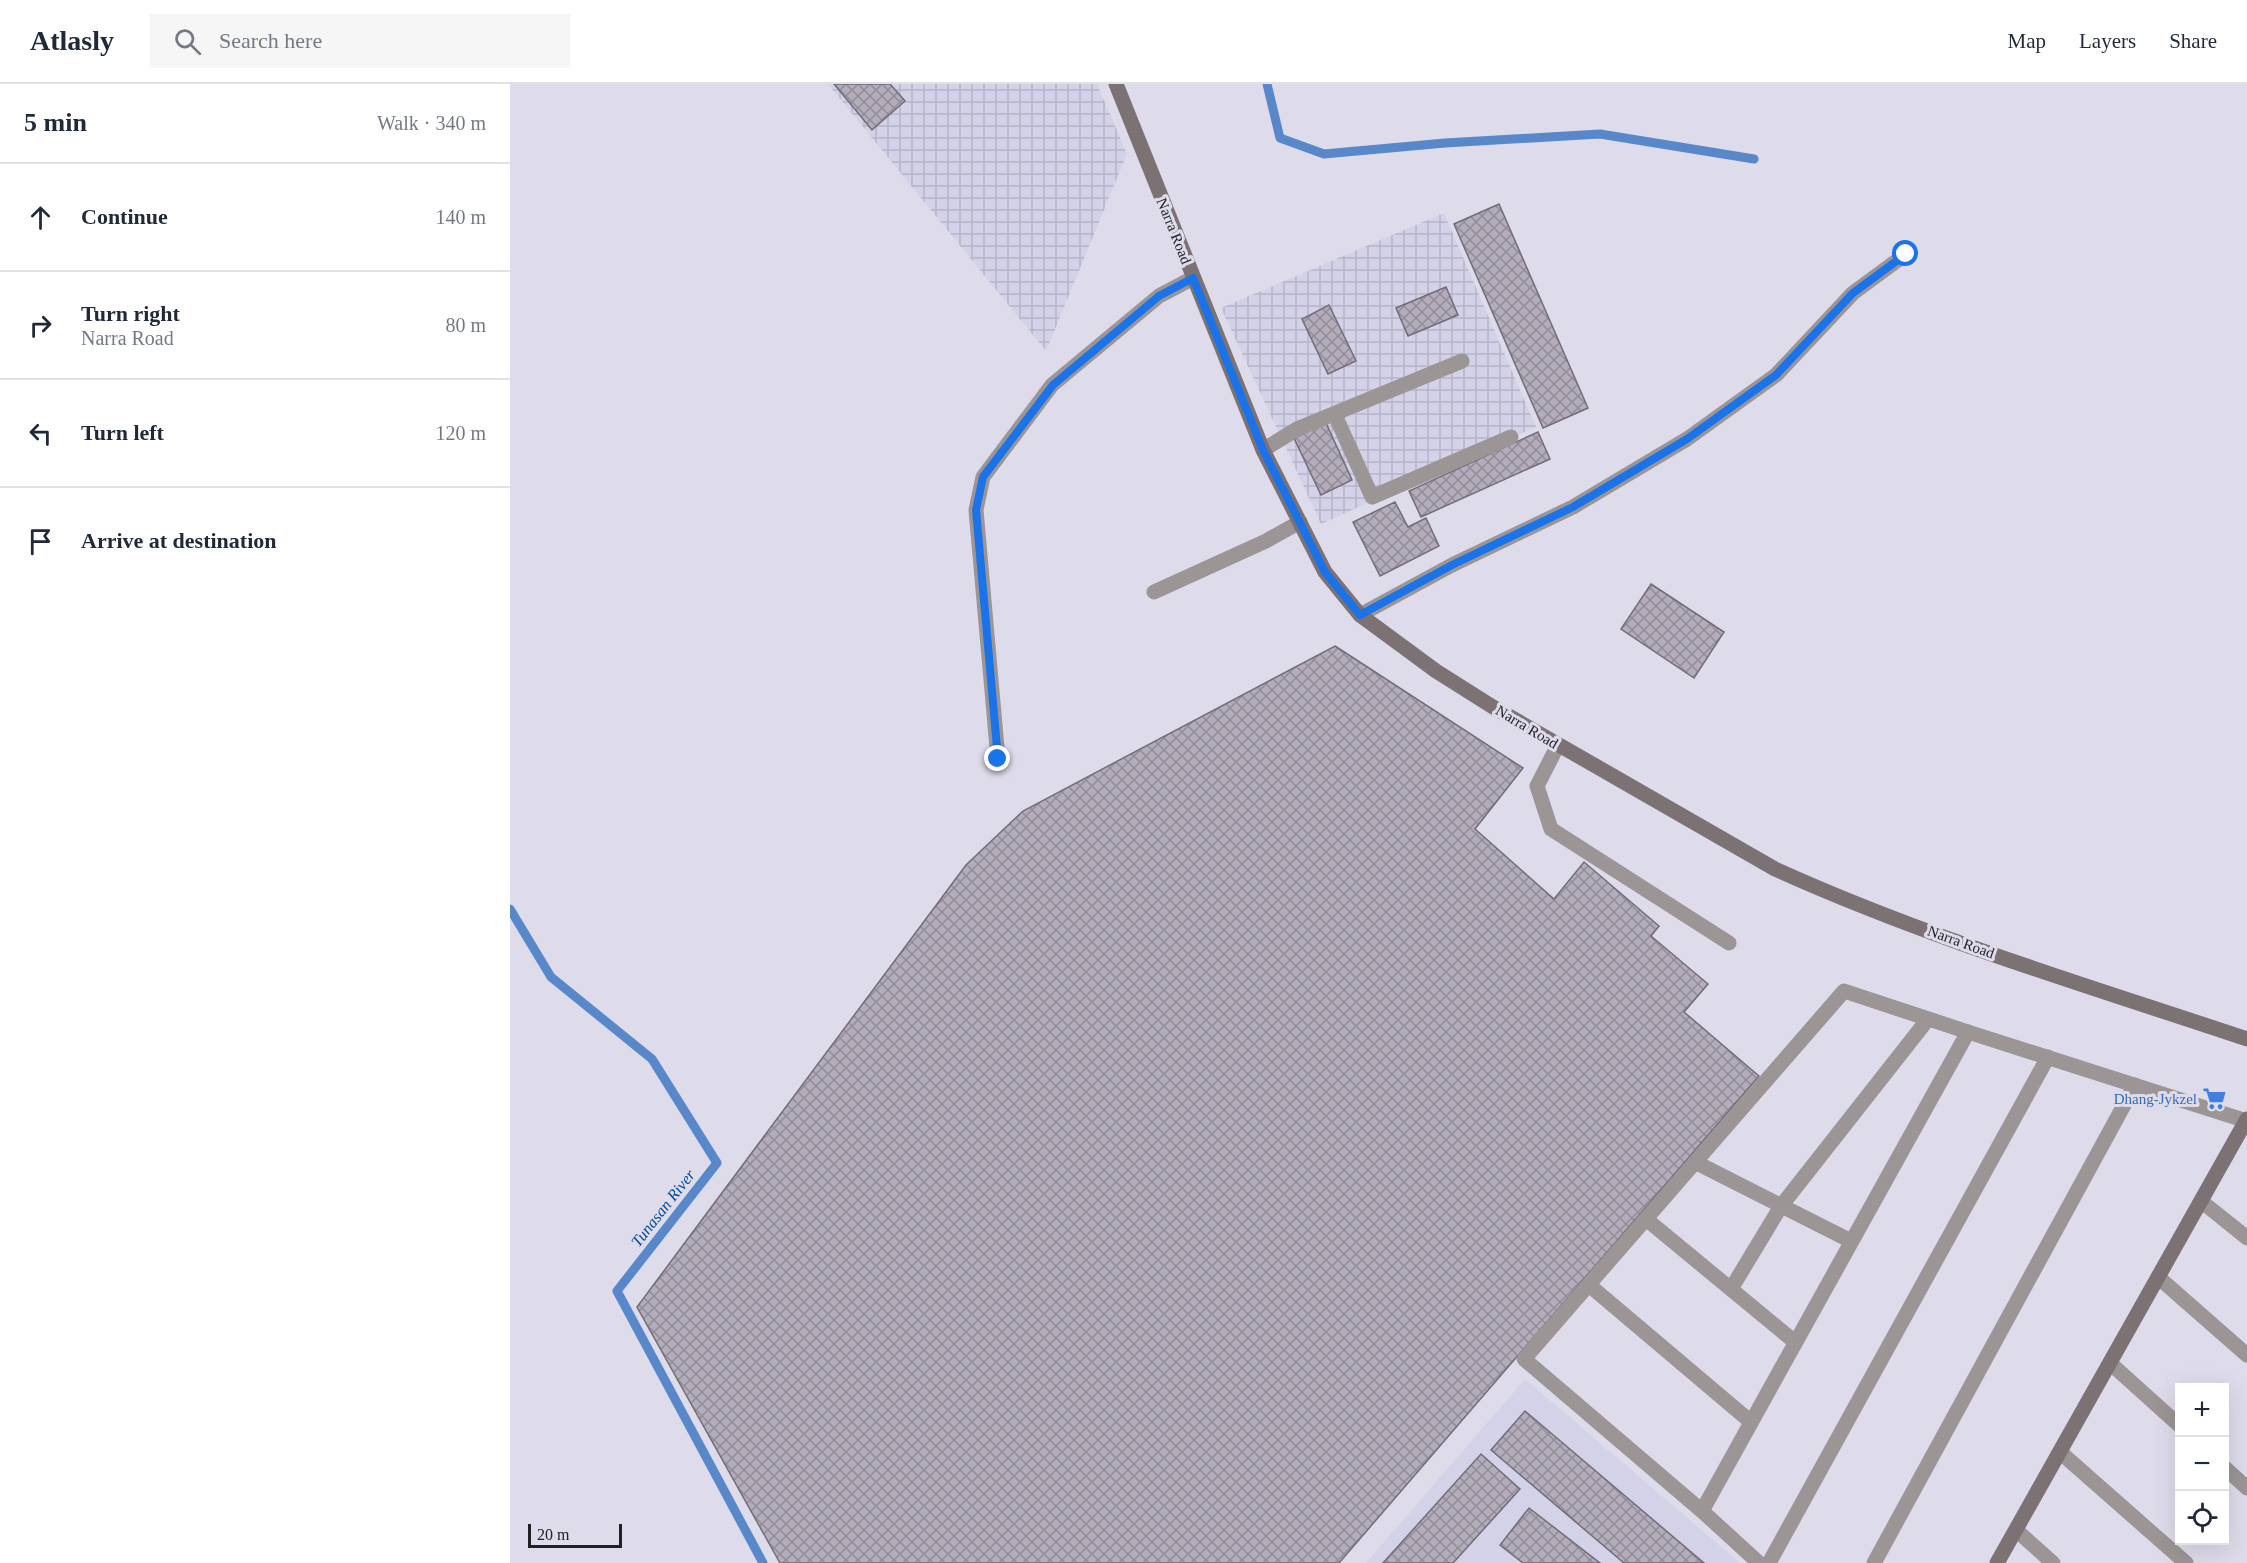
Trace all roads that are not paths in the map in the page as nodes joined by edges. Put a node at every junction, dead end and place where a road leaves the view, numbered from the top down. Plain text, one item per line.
1 (1116, 84) edge
2 (1906, 254) dead end
3 (1193, 278) junction
4 (1462, 361) dead end
5 (1335, 415) junction
6 (1511, 437) dead end
7 (1263, 450) junction
8 (1300, 522) junction
9 (1154, 592) dead end
10 (1360, 615) junction
11 (1558, 745) junction
12 (998, 759) dead end
13 (1729, 943) dead end
14 (1928, 1019) junction
15 (1968, 1032) junction
16 (2247, 1039) edge
17 (2048, 1057) junction
18 (2135, 1084) junction
19 (2247, 1120) edge
20 (1695, 1162) junction
21 (2201, 1201) junction
22 (1781, 1206) junction
23 (1646, 1219) junction
24 (2247, 1238) edge
25 (1851, 1241) junction
26 (2158, 1277) junction
27 (1589, 1285) junction
28 (1731, 1289) junction
29 (1795, 1342) junction
30 (2247, 1355) edge
31 (2110, 1363) junction
32 (1750, 1422) junction
33 (2175, 1422) edge
34 (2060, 1452) junction
35 (2229, 1472) edge
36 (2247, 1488) edge
37 (1702, 1511) junction
38 (2016, 1530) junction
39 (1759, 1563) edge
40 (1769, 1563) edge
41 (1874, 1563) edge
42 (1997, 1563) edge
43 (2053, 1563) edge
44 (2186, 1563) edge

1 - 3 street, Narra Road
2 - 10 street
3 - 7 street, Narra Road
3 - 12 street
4 - 5 street
5 - 6 street
5 - 7 street
7 - 8 street, Narra Road
8 - 9 street
8 - 10 street, Narra Road
10 - 11 street, Narra Road
11 - 13 street
11 - 16 street, Narra Road
14 - 15 street
14 - 20 street
14 - 22 street
15 - 17 street
15 - 25 street
17 - 18 street
17 - 40 street
18 - 19 street
18 - 41 street
19 - 21 street
20 - 22 street
20 - 23 street
21 - 24 street
21 - 26 street
22 - 25 street
22 - 28 street
23 - 27 street
23 - 28 street
25 - 29 street
26 - 30 street
26 - 31 street
27 - 32 street
27 - 37 street
28 - 29 street
29 - 32 street
31 - 33 street
31 - 34 street
32 - 37 street
34 - 38 street
34 - 44 street
35 - 36 street
37 - 39 street
38 - 42 street
38 - 43 street

